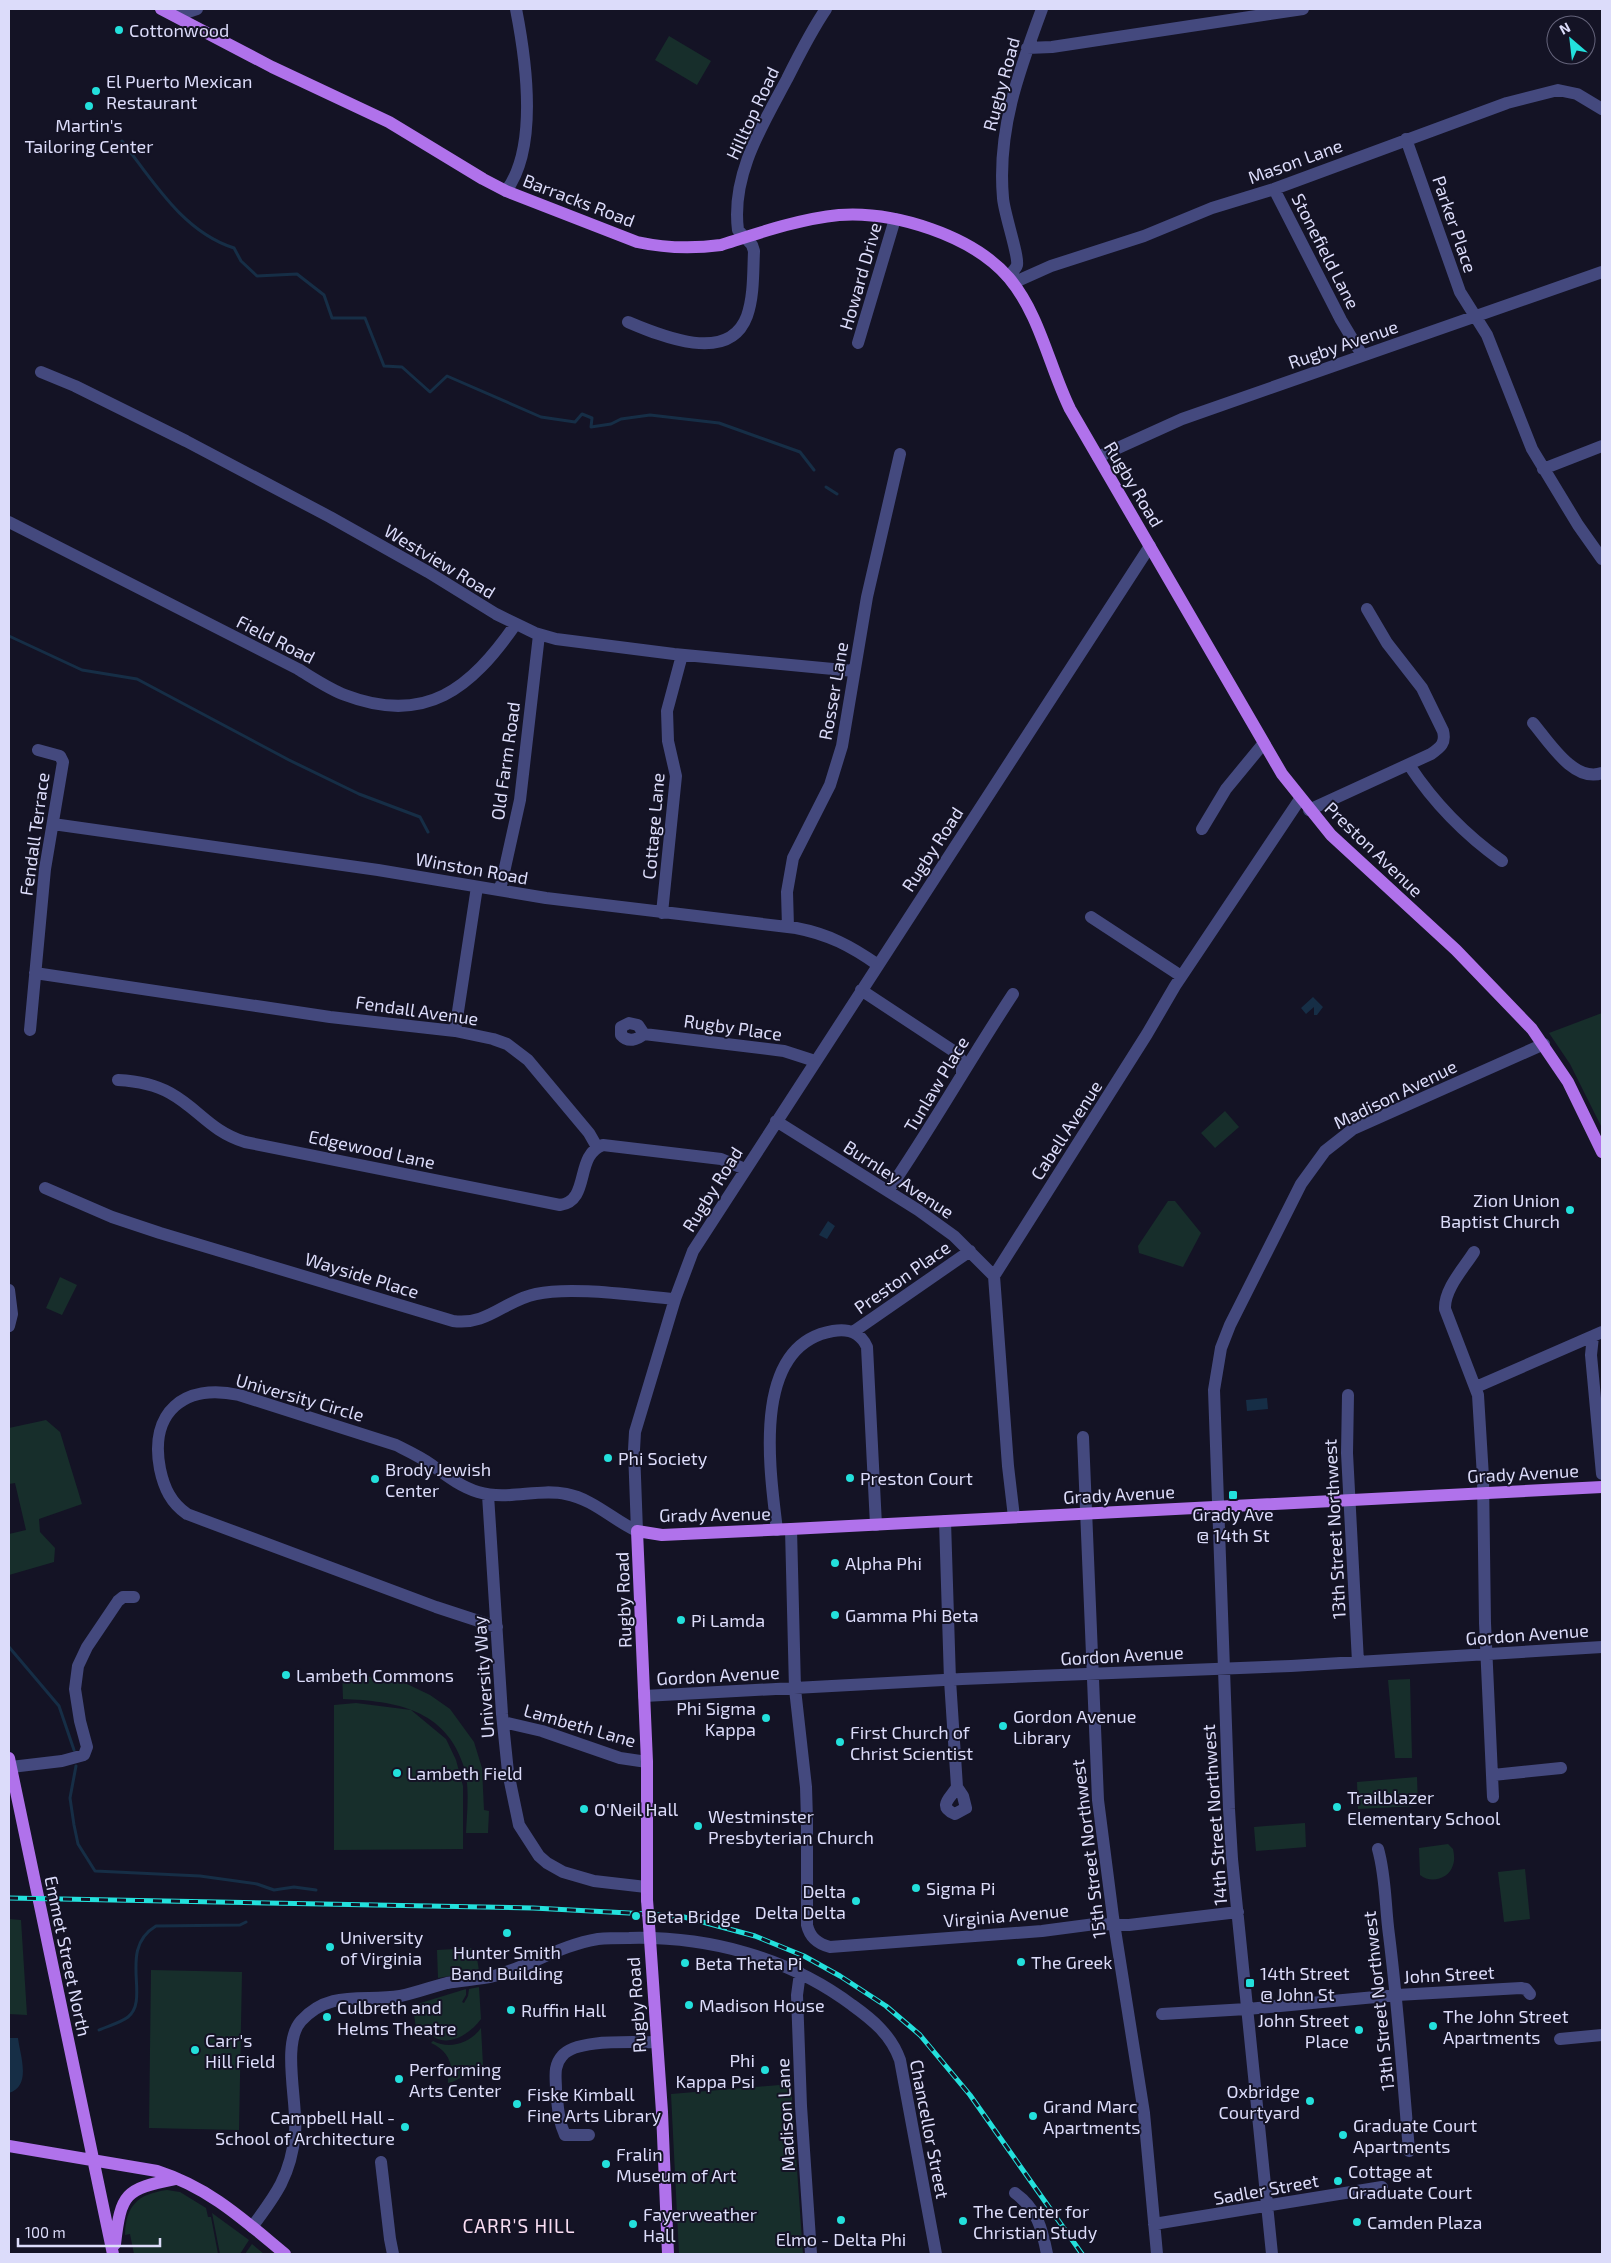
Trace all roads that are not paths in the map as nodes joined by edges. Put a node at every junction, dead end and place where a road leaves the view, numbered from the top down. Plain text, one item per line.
1 (162, 9) edge
2 (197, 9) edge
3 (516, 9) edge
4 (826, 9) edge
5 (1042, 9) edge
6 (1303, 9) edge
7 (176, 16) junction
8 (1027, 48) junction
9 (1602, 110) edge
10 (1406, 139) junction
11 (1274, 189) junction
12 (506, 191) junction
13 (894, 219) junction
14 (745, 238) junction
15 (1602, 272) edge
16 (1011, 280) junction
17 (1476, 318) junction
18 (628, 322) dead end
19 (858, 343) dead end
20 (1362, 355) junction
21 (42, 372) dead end
22 (1602, 446) edge
23 (900, 454) dead end
24 (1098, 457) junction
25 (1543, 468) junction
26 (9, 522) edge
27 (1150, 546) junction
28 (1602, 559) edge
29 (1368, 609) dead end
30 (515, 625) junction
31 (539, 635) junction
32 (682, 655) junction
33 (854, 671) junction
34 (1533, 723) dead end
35 (1263, 744) junction
36 (38, 750) dead end
37 (1408, 764) junction
38 (1602, 773) edge
39 (1300, 799) junction
40 (1309, 810) junction
41 (53, 824) junction
42 (1202, 829) dead end
43 (1502, 860) dead end
44 (477, 886) junction
45 (500, 890) junction
46 (662, 913) junction
47 (1091, 918) dead end
48 (788, 927) junction
49 (878, 965) junction
50 (35, 974) junction
51 (1181, 976) junction
52 (861, 990) junction
53 (1013, 994) dead end
54 (30, 1030) dead end
55 (455, 1031) junction
56 (644, 1034) dead end
57 (1544, 1044) junction
58 (815, 1061) junction
59 (962, 1074) junction
60 (118, 1080) dead end
61 (776, 1121) junction
62 (597, 1147) junction
63 (1602, 1152) edge
64 (745, 1169) junction
65 (45, 1188) dead end
66 (888, 1191) junction
67 (970, 1251) junction
68 (1474, 1252) dead end
69 (994, 1276) junction
70 (9, 1290) edge
71 (675, 1298) junction
72 (9, 1326) edge
73 (853, 1332) junction
74 (1598, 1334) edge
75 (1217, 1372) joint
76 (1476, 1387) junction
77 (1348, 1395) dead end
78 (1083, 1437) dead end
79 (1602, 1474) edge
80 (1602, 1487) edge
81 (1483, 1493) junction
82 (488, 1495) junction
83 (1350, 1499) junction
84 (1218, 1506) junction
85 (1086, 1513) junction
86 (1014, 1517) junction
87 (945, 1521) junction
88 (876, 1525) junction
89 (791, 1529) junction
90 (777, 1530) junction
91 (637, 1531) junction
92 (134, 1597) dead end
93 (497, 1627) junction
94 (1602, 1647) edge
95 (1487, 1653) junction
96 (1358, 1662) junction
97 (1224, 1667) junction
98 (1092, 1674) junction
99 (950, 1680) junction
100 (795, 1689) junction
101 (644, 1696) junction
102 (503, 1722) junction
103 (10, 1762) edge
104 (647, 1762) junction
105 (1561, 1768) dead end
106 (1492, 1775) junction
107 (957, 1787) dead end
108 (1493, 1797) dead end
109 (1378, 1849) dead end
110 (647, 1893) junction
111 (1238, 1912) junction
112 (1114, 1925) junction
113 (649, 1931) junction
114 (800, 1974) junction
115 (1530, 1994) dead end
116 (1397, 1995) junction
117 (1248, 2010) junction
118 (1162, 2014) dead end
119 (1602, 2036) edge
120 (1560, 2039) dead end
121 (656, 2042) junction
122 (589, 2135) dead end
123 (9, 2146) edge
124 (1409, 2151) dead end
125 (95, 2161) junction
126 (381, 2162) dead end
127 (179, 2178) junction
128 (1382, 2187) dead end
129 (1014, 2193) dead end
130 (1268, 2207) junction
131 (1154, 2224) junction
132 (252, 2227) junction
133 (114, 2254) edge
134 (285, 2254) edge
135 (393, 2254) edge
136 (668, 2254) edge
137 (811, 2254) edge
138 (936, 2254) edge
139 (1046, 2254) edge
140 (1157, 2254) edge
141 (1272, 2254) edge

1 - 7 main road, Barracks Road
2 - 7 street
3 - 12 street
4 - 14 street, Hilltop Road
5 - 8 street, Rugby Road
6 - 8 street
7 - 12 main road, Barracks Road
8 - 16 street, Rugby Road
9 - 10 street, Mason Lane
10 - 11 street, Mason Lane
10 - 17 street, Parker Place
11 - 16 street, Mason Lane
11 - 20 street, Stonefield Lane
12 - 14 main road, Barracks Road
13 - 14 main road, Barracks Road
13 - 16 main road, Barracks Road
13 - 19 street, Howard Drive
14 - 18 street, Hilltop Road
15 - 17 street, Rugby Avenue
16 - 24 main road, Rugby Road
17 - 20 street, Rugby Avenue
17 - 25 street, Parker Place
20 - 24 street, Rugby Avenue
21 - 30 street, Westview Road
22 - 25 street
23 - 33 street, Rosser Lane
24 - 27 main road, Rugby Road
25 - 28 street, Parker Place
26 - 30 street, Field Road
27 - 35 main road, Preston Avenue
27 - 49 street, Rugby Road
29 - 37 street
30 - 31 street, Westview Road
31 - 32 street, Westview Road
31 - 45 street, Old Farm Road
32 - 33 street, Westview Road
32 - 46 street, Cottage Lane
33 - 48 street, Rosser Lane
34 - 38 street
35 - 39 main road, Preston Avenue
35 - 42 street
36 - 41 street, Fendall Terrace
37 - 40 street
37 - 43 street
39 - 40 main road, Preston Avenue
39 - 51 street, Cabell Avenue
40 - 57 main road, Preston Avenue
41 - 44 street, Winston Road
41 - 50 street, Fendall Terrace
44 - 45 street, Winston Road
44 - 55 street
45 - 46 street, Winston Road
46 - 48 street, Winston Road
47 - 51 street
48 - 49 street, Winston Road
49 - 52 street, Rugby Road
50 - 54 street, Fendall Terrace
50 - 55 street, Fendall Avenue
51 - 69 street, Cabell Avenue
52 - 58 street, Rugby Road
52 - 59 street
53 - 59 street, Tunlaw Place
55 - 62 street, Fendall Avenue
56 - 58 street, Rugby Place
57 - 63 main road, Preston Avenue
57 - 75 street, Madison Avenue
58 - 61 street, Rugby Road
59 - 66 street, Tunlaw Place
60 - 62 street, Edgewood Lane
61 - 64 street, Rugby Road
61 - 66 street, Burnley Avenue
62 - 64 street
64 - 71 street, Rugby Road
65 - 71 street, Wayside Place
66 - 67 street, Burnley Avenue
67 - 69 street, Burnley Avenue
67 - 73 street, Preston Place
68 - 76 street
69 - 86 street
70 - 72 street
71 - 91 street, Rugby Road
73 - 88 street, Preston Place
73 - 90 street, Preston Place
74 - 76 street
74 - 79 street
75 - 84 street, 14th Street Northwest
76 - 81 street
77 - 83 street, 13th Street Northwest
78 - 85 street, 15th Street Northwest
80 - 81 main road, Grady Avenue
81 - 83 main road, Grady Avenue
81 - 95 street
82 - 91 street, University Circle
82 - 93 street, University Way
82 - 93 street, University Circle
83 - 84 main road, Grady Avenue
83 - 96 street, 13th Street Northwest
84 - 85 main road, Grady Avenue
84 - 97 street, 14th Street Northwest
85 - 86 main road, Grady Avenue
85 - 98 street, 15th Street Northwest
86 - 87 main road, Grady Avenue
87 - 88 main road, Grady Avenue
87 - 99 street
88 - 89 main road, Grady Avenue
89 - 90 main road, Grady Avenue
89 - 100 street
90 - 91 main road, Grady Avenue
91 - 101 main road, Rugby Road
92 - 103 street
93 - 102 street, University Way
94 - 95 street, Gordon Avenue
95 - 96 street, Gordon Avenue
95 - 106 street
96 - 97 street, Gordon Avenue
97 - 98 street, Gordon Avenue
97 - 111 street, 14th Street Northwest
98 - 99 street, Gordon Avenue
98 - 112 street, 15th Street Northwest
99 - 100 street, Gordon Avenue
99 - 107 street
100 - 101 street, Gordon Avenue
100 - 112 street, Virginia Avenue
101 - 104 main road, Rugby Road
102 - 104 street, Lambeth Lane
102 - 110 street, University Way
103 - 125 main road, Emmet Street North
104 - 110 main road, Rugby Road
105 - 106 street
106 - 108 street
109 - 116 street, 13th Street Northwest
110 - 113 main road, Rugby Road, bridge
111 - 112 street, Virginia Avenue
111 - 117 street, 14th Street Northwest
112 - 131 street, 15th Street Northwest
113 - 114 street, Chancellor Street
113 - 121 main road, Rugby Road
113 - 132 street, Chancellor Street
114 - 137 street, Madison Lane
114 - 138 street, Chancellor Street
115 - 116 street, John Street
116 - 117 street, John Street
116 - 124 street, 13th Street Northwest
117 - 118 street, John Street
117 - 130 street, 14th Street Northwest
119 - 120 street
121 - 122 street
121 - 136 main road, Rugby Road
123 - 125 main road
125 - 127 main road
125 - 133 main road, Emmet Street North
126 - 135 street
127 - 132 main road
127 - 133 main road
128 - 130 street, Sadler Street
129 - 139 street
130 - 131 street, Sadler Street
130 - 141 street, 14th Street Northwest
131 - 140 street, 15th Street Northwest
132 - 134 main road

